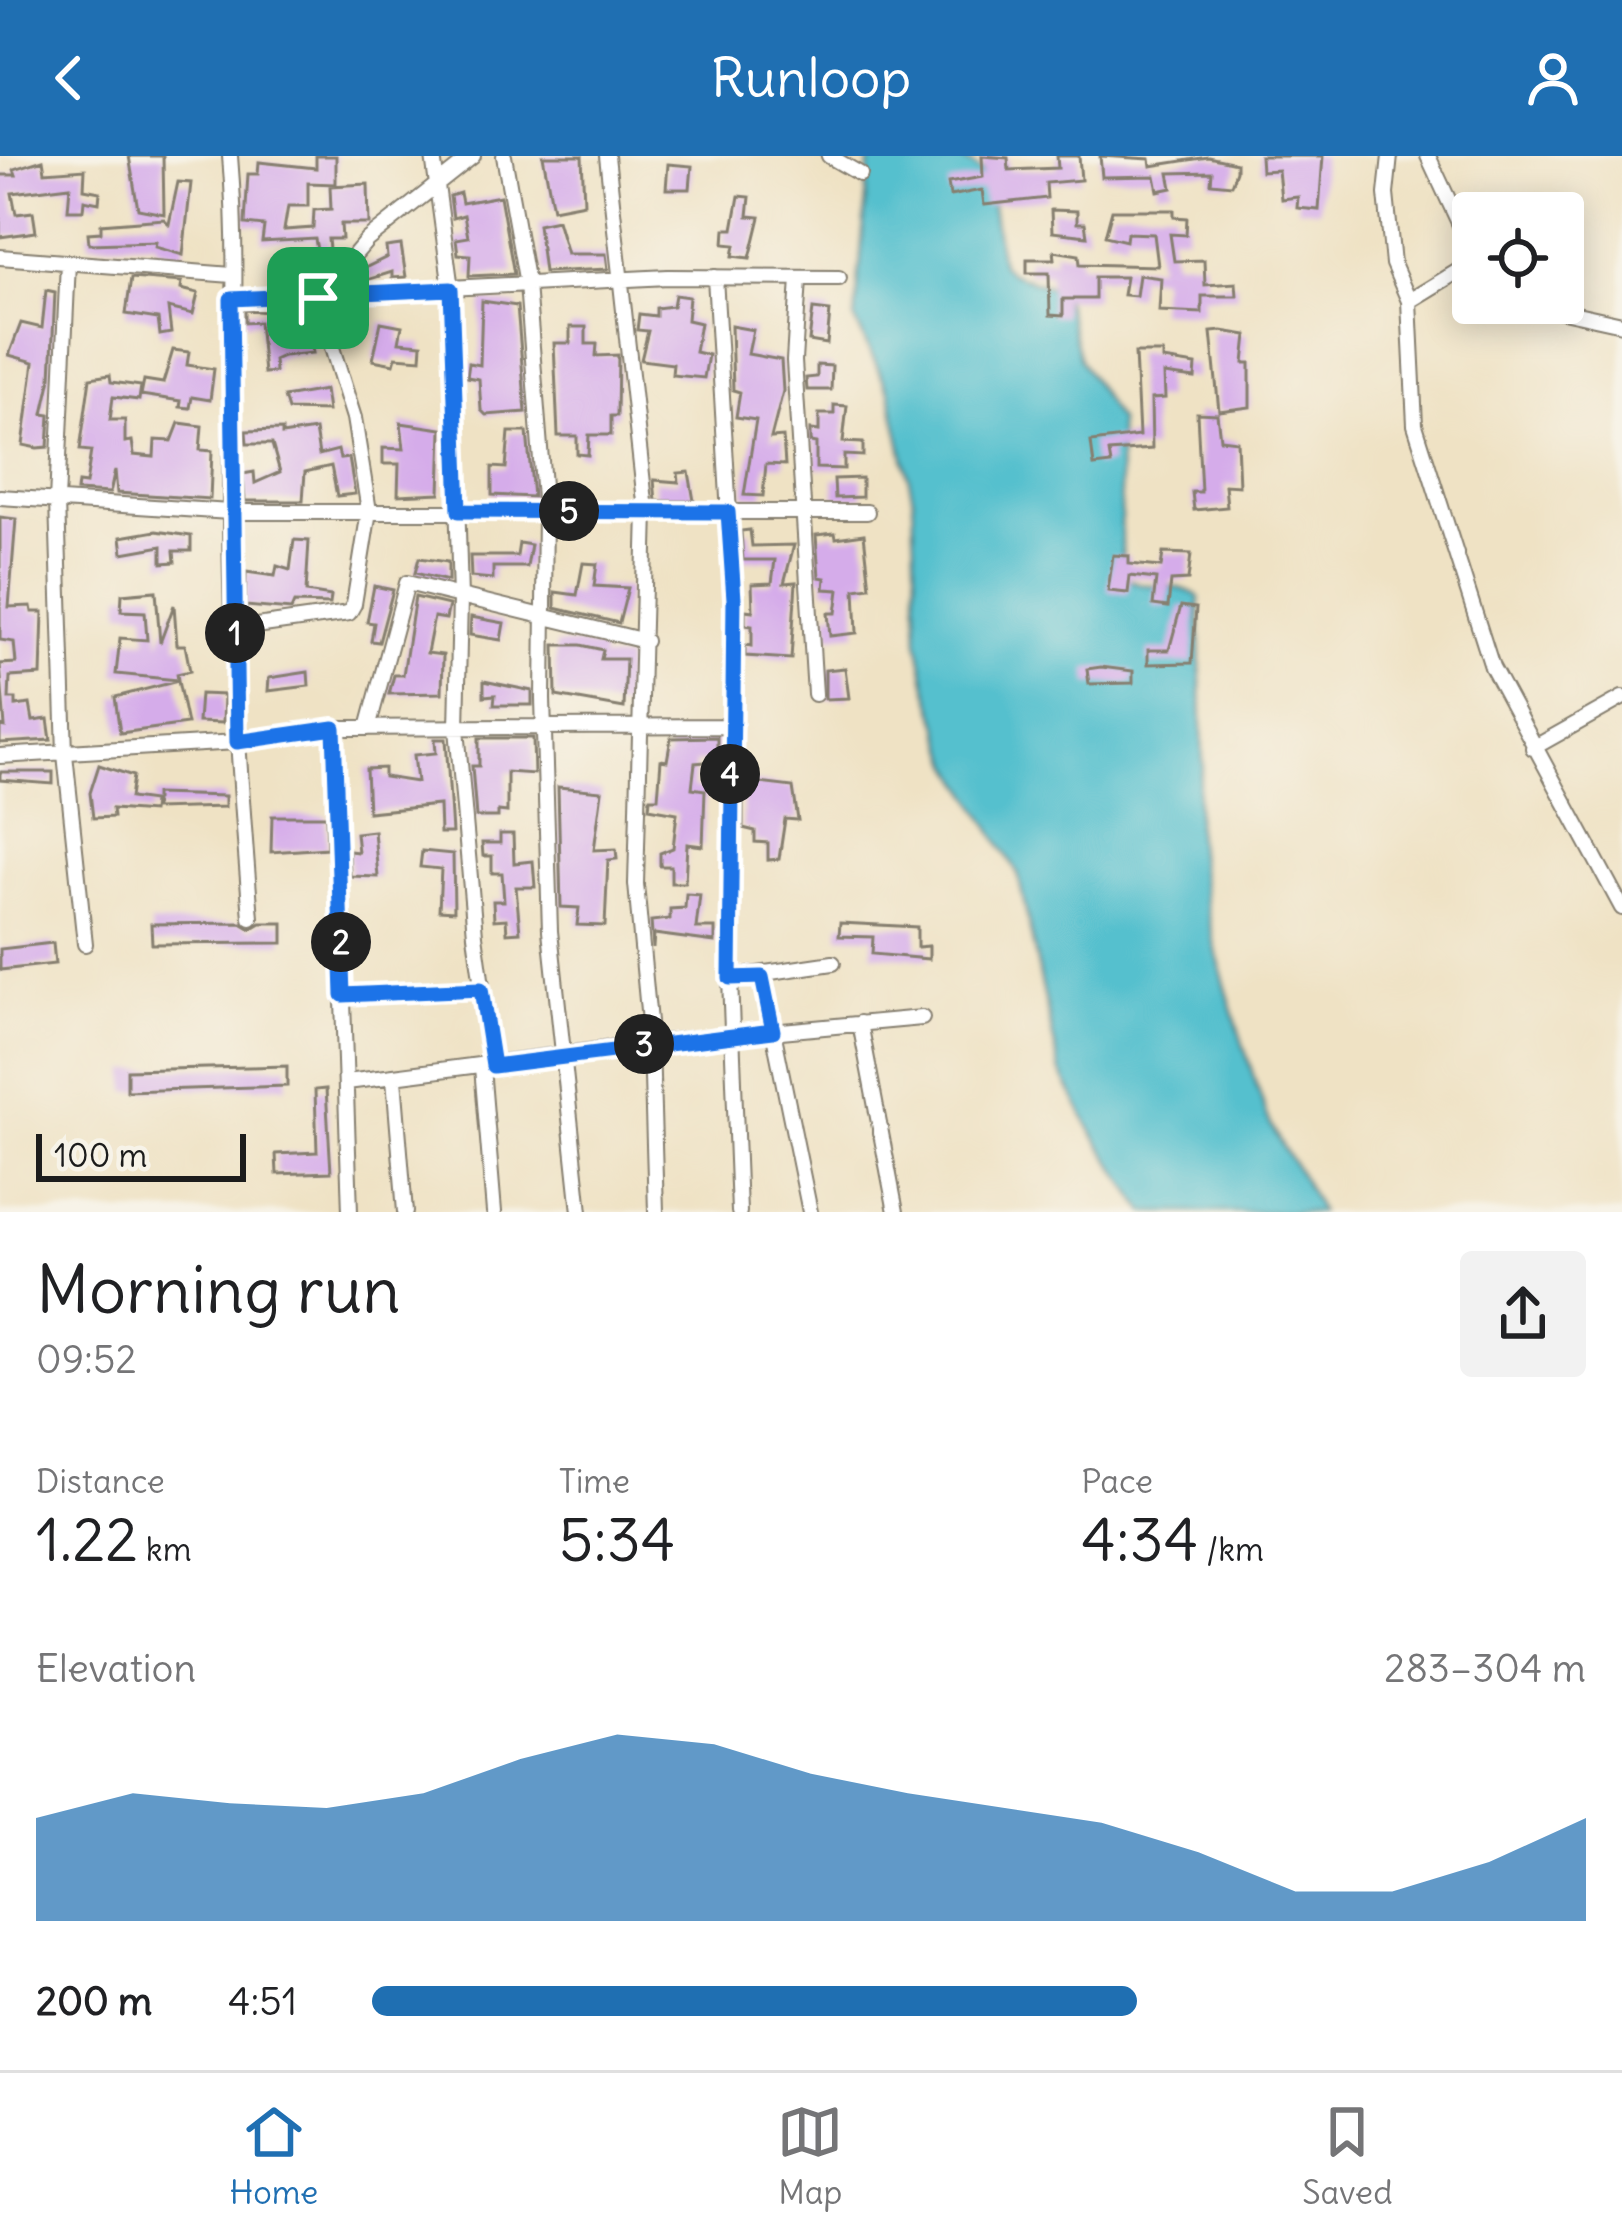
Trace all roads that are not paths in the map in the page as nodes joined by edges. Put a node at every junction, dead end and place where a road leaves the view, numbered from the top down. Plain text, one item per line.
1 (230, 156) edge
2 (433, 156) edge
3 (473, 156) edge
4 (504, 156) edge
5 (607, 156) edge
6 (829, 156) edge
7 (1390, 156) edge
8 (1428, 156) edge
9 (860, 174) dead end
10 (435, 186) junction
11 (1452, 210) edge
12 (0, 257) edge
13 (68, 262) junction
14 (1452, 272) edge
15 (232, 275) junction
16 (715, 278) junction
17 (799, 278) junction
18 (839, 278) dead end
19 (623, 279) junction
20 (527, 284) junction
21 (451, 289) junction
22 (318, 298) junction
23 (231, 299) junction
24 (1409, 302) junction
25 (1584, 316) edge
26 (324, 322) dead end
27 (1622, 324) edge
28 (0, 497) edge
29 (57, 501) junction
30 (369, 511) junction
31 (459, 511) junction
32 (545, 511) junction
33 (646, 511) junction
34 (230, 512) junction
35 (728, 512) junction
36 (804, 512) junction
37 (867, 512) dead end
38 (460, 598) junction
39 (544, 620) junction
40 (235, 629) junction
41 (645, 641) junction
42 (814, 694) dead end
43 (1622, 698) edge
44 (731, 726) junction
45 (546, 727) junction
46 (640, 727) junction
47 (334, 728) junction
48 (368, 728) junction
49 (457, 728) junction
50 (237, 742) junction
51 (1533, 748) junction
52 (65, 754) junction
53 (0, 756) edge
54 (1622, 908) edge
55 (251, 918) dead end
56 (85, 944) dead end
57 (833, 963) dead end
58 (762, 977) junction
59 (730, 978) junction
60 (481, 989) junction
61 (343, 995) junction
62 (922, 1018) dead end
63 (860, 1023) junction
64 (773, 1031) junction
65 (735, 1035) junction
66 (651, 1043) junction
67 (562, 1055) junction
68 (488, 1066) junction
69 (394, 1078) junction
70 (347, 1082) junction
71 (350, 1212) edge
72 (405, 1212) edge
73 (494, 1212) edge
74 (580, 1212) edge
75 (656, 1212) edge
76 (739, 1212) edge
77 (810, 1212) edge
78 (896, 1212) edge

1 - 15 street
2 - 10 street
3 - 10 street
4 - 20 street
5 - 19 street
6 - 9 street
7 - 24 street
8 - 11 street
10 - 21 street
10 - 22 street
12 - 13 street
13 - 15 street
13 - 29 street
14 - 24 street
15 - 23 street
16 - 17 street
16 - 19 street
16 - 35 street
17 - 18 street
17 - 36 street
19 - 20 street
19 - 33 street
20 - 21 street
20 - 32 street
21 - 22 street
21 - 31 street
22 - 23 street
23 - 34 street
24 - 51 street
25 - 27 street
26 - 30 street
28 - 29 street
29 - 34 street
29 - 52 street
30 - 31 street
30 - 34 street
30 - 40 street
31 - 32 street
31 - 38 street
32 - 33 street
32 - 39 street
33 - 35 street
33 - 41 street
34 - 40 street
35 - 36 street
35 - 44 street
36 - 37 street
36 - 42 street
38 - 39 street
38 - 48 street
38 - 49 street
39 - 41 street
39 - 45 street
40 - 50 street
41 - 46 street
43 - 51 street
44 - 46 street
44 - 59 street
45 - 46 street
45 - 49 street
45 - 67 street
46 - 66 street
47 - 48 street
47 - 50 street
47 - 61 street
48 - 49 street
49 - 60 street
50 - 52 street
50 - 55 street
51 - 54 street
52 - 53 street
52 - 56 street
57 - 58 street
58 - 59 street
58 - 64 street
59 - 65 street
60 - 61 street
60 - 68 street
61 - 70 street
62 - 63 street
63 - 64 street
63 - 78 street
64 - 65 street
64 - 77 street
65 - 66 street
65 - 76 street
66 - 67 street
66 - 75 street
67 - 68 street
67 - 74 street
68 - 69 street
68 - 73 street
69 - 70 street
69 - 72 street
70 - 71 street

